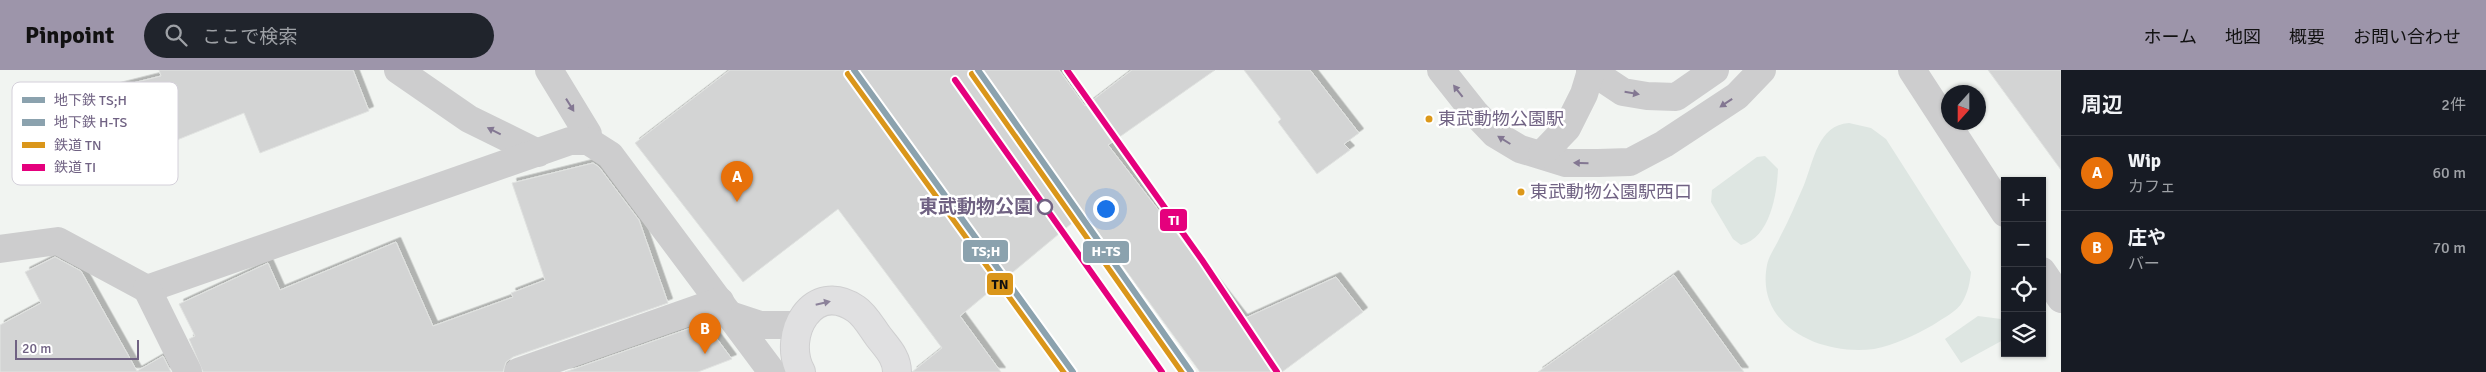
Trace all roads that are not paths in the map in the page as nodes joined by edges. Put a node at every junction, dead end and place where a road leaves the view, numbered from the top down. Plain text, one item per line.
1 (398, 70) edge
2 (549, 70) edge
3 (1441, 70) edge
4 (1714, 70) edge
5 (1762, 70) edge
6 (1912, 70) edge
7 (1590, 71) edge
8 (588, 141) junction
9 (538, 153) junction
10 (1542, 154) junction
11 (2001, 207) edge
12 (0, 249) edge
13 (2046, 276) edge
14 (146, 289) junction
15 (2061, 299) edge
16 (725, 308) junction
17 (800, 325) junction
18 (188, 372) edge
19 (518, 372) edge
20 (772, 372) edge
21 (801, 372) edge
22 (897, 372) edge

9 -> 1 street
2 -> 8 street
10 -> 3 street
7 -> 4 street
5 -> 10 street
6 - 11 street
7 - 10 street
8 - 9 street
8 - 16 street
9 - 14 street
12 - 14 street
13 - 15 street
14 - 18 street
16 - 17 street
16 - 19 street
16 - 20 street
17 - 21 main road
17 -> 22 main road

